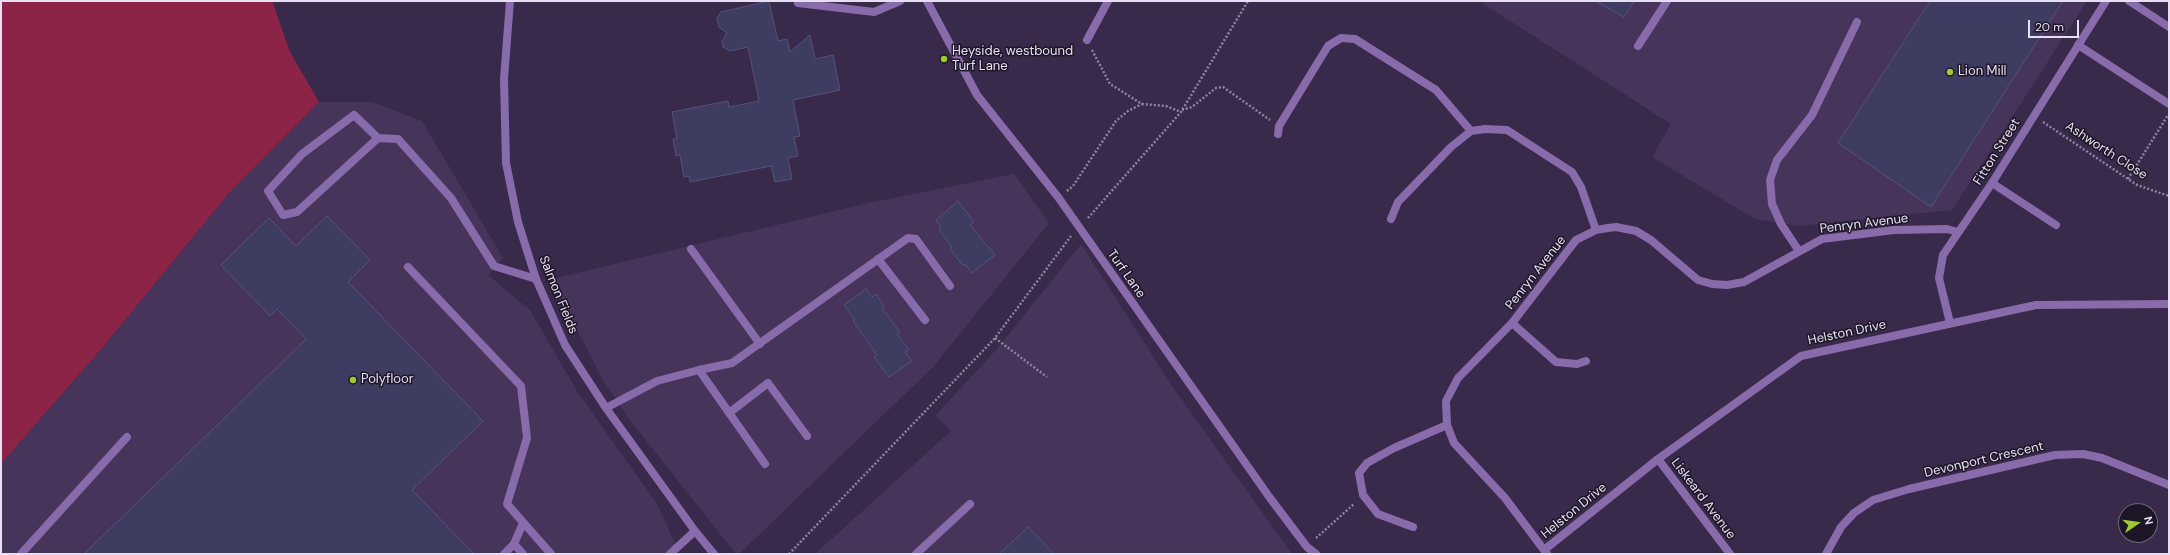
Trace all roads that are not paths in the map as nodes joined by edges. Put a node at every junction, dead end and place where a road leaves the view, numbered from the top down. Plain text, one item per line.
1 (510, 1) edge
2 (900, 1) edge
3 (927, 1) edge
4 (1108, 1) edge
5 (1668, 1) edge
6 (2106, 1) edge
7 (2129, 1) edge
8 (798, 3) dead end
9 (1857, 22) dead end
10 (2169, 27) edge
11 (1087, 40) road end
12 (2078, 45) junction
13 (1638, 46) dead end
14 (2169, 104) edge
15 (1278, 130) road end
16 (1471, 131) junction
17 (378, 138) junction
18 (1992, 183) junction
19 (1391, 219) dead end
20 (2056, 225) dead end
21 (1596, 230) junction
22 (1958, 232) junction
23 (691, 249) dead end
24 (1799, 252) junction
25 (878, 259) junction
26 (408, 267) dead end
27 (536, 279) junction
28 (950, 286) dead end
29 (2169, 304) edge
30 (925, 320) dead end
31 (1512, 323) junction
32 (1950, 323) junction
33 (760, 344) junction
34 (1586, 361) dead end
35 (699, 370) junction
36 (606, 408) junction
37 (729, 413) junction
38 (1447, 425) junction
39 (807, 436) dead end
40 (127, 437) dead end
41 (1658, 459) junction
42 (765, 464) dead end
43 (2169, 485) edge
44 (970, 504) dead end
45 (523, 523) junction
46 (1413, 527) dead end
47 (695, 531) junction
48 (514, 544) junction
49 (1546, 552) edge
50 (21, 554) edge
51 (504, 554) edge
52 (523, 554) edge
53 (551, 554) edge
54 (670, 554) edge
55 (714, 554) edge
56 (916, 554) edge
57 (1316, 554) edge
58 (1730, 554) edge
59 (1826, 554) edge

1 - 27 street, Salmon Fields
2 - 8 street
3 - 57 street, Turf Lane
4 - 11 street
5 - 13 street
6 - 12 street, Fitton Street
7 - 10 street
9 - 24 street
12 - 14 street
12 - 18 street, Fitton Street
15 - 16 street
16 - 19 street
16 - 21 street
17 - 17 street
17 - 27 street
18 - 20 street
18 - 22 street, Fitton Street
21 - 24 street, Penryn Avenue
21 - 31 street, Penryn Avenue
22 - 24 street, Penryn Avenue
22 - 32 street, Fitton Street
23 - 33 street
25 - 28 street
25 - 30 street
25 - 33 street
26 - 45 street
27 - 36 street, Salmon Fields
29 - 32 street, Helston Drive
31 - 34 street
31 - 38 street, Penryn Avenue
32 - 41 street, Helston Drive
33 - 35 street
35 - 36 street
35 - 37 street
36 - 47 street, Salmon Fields
37 - 39 street
37 - 42 street
38 - 46 street
38 - 49 street, Penryn Avenue
40 - 50 street
41 - 49 street, Helston Drive
41 - 58 street, Liskeard Avenue
43 - 59 street, Devonport Crescent
44 - 56 street
45 - 48 street
45 - 53 street
47 - 54 street
47 - 55 street, Salmon Fields
48 - 51 street
48 - 52 street

